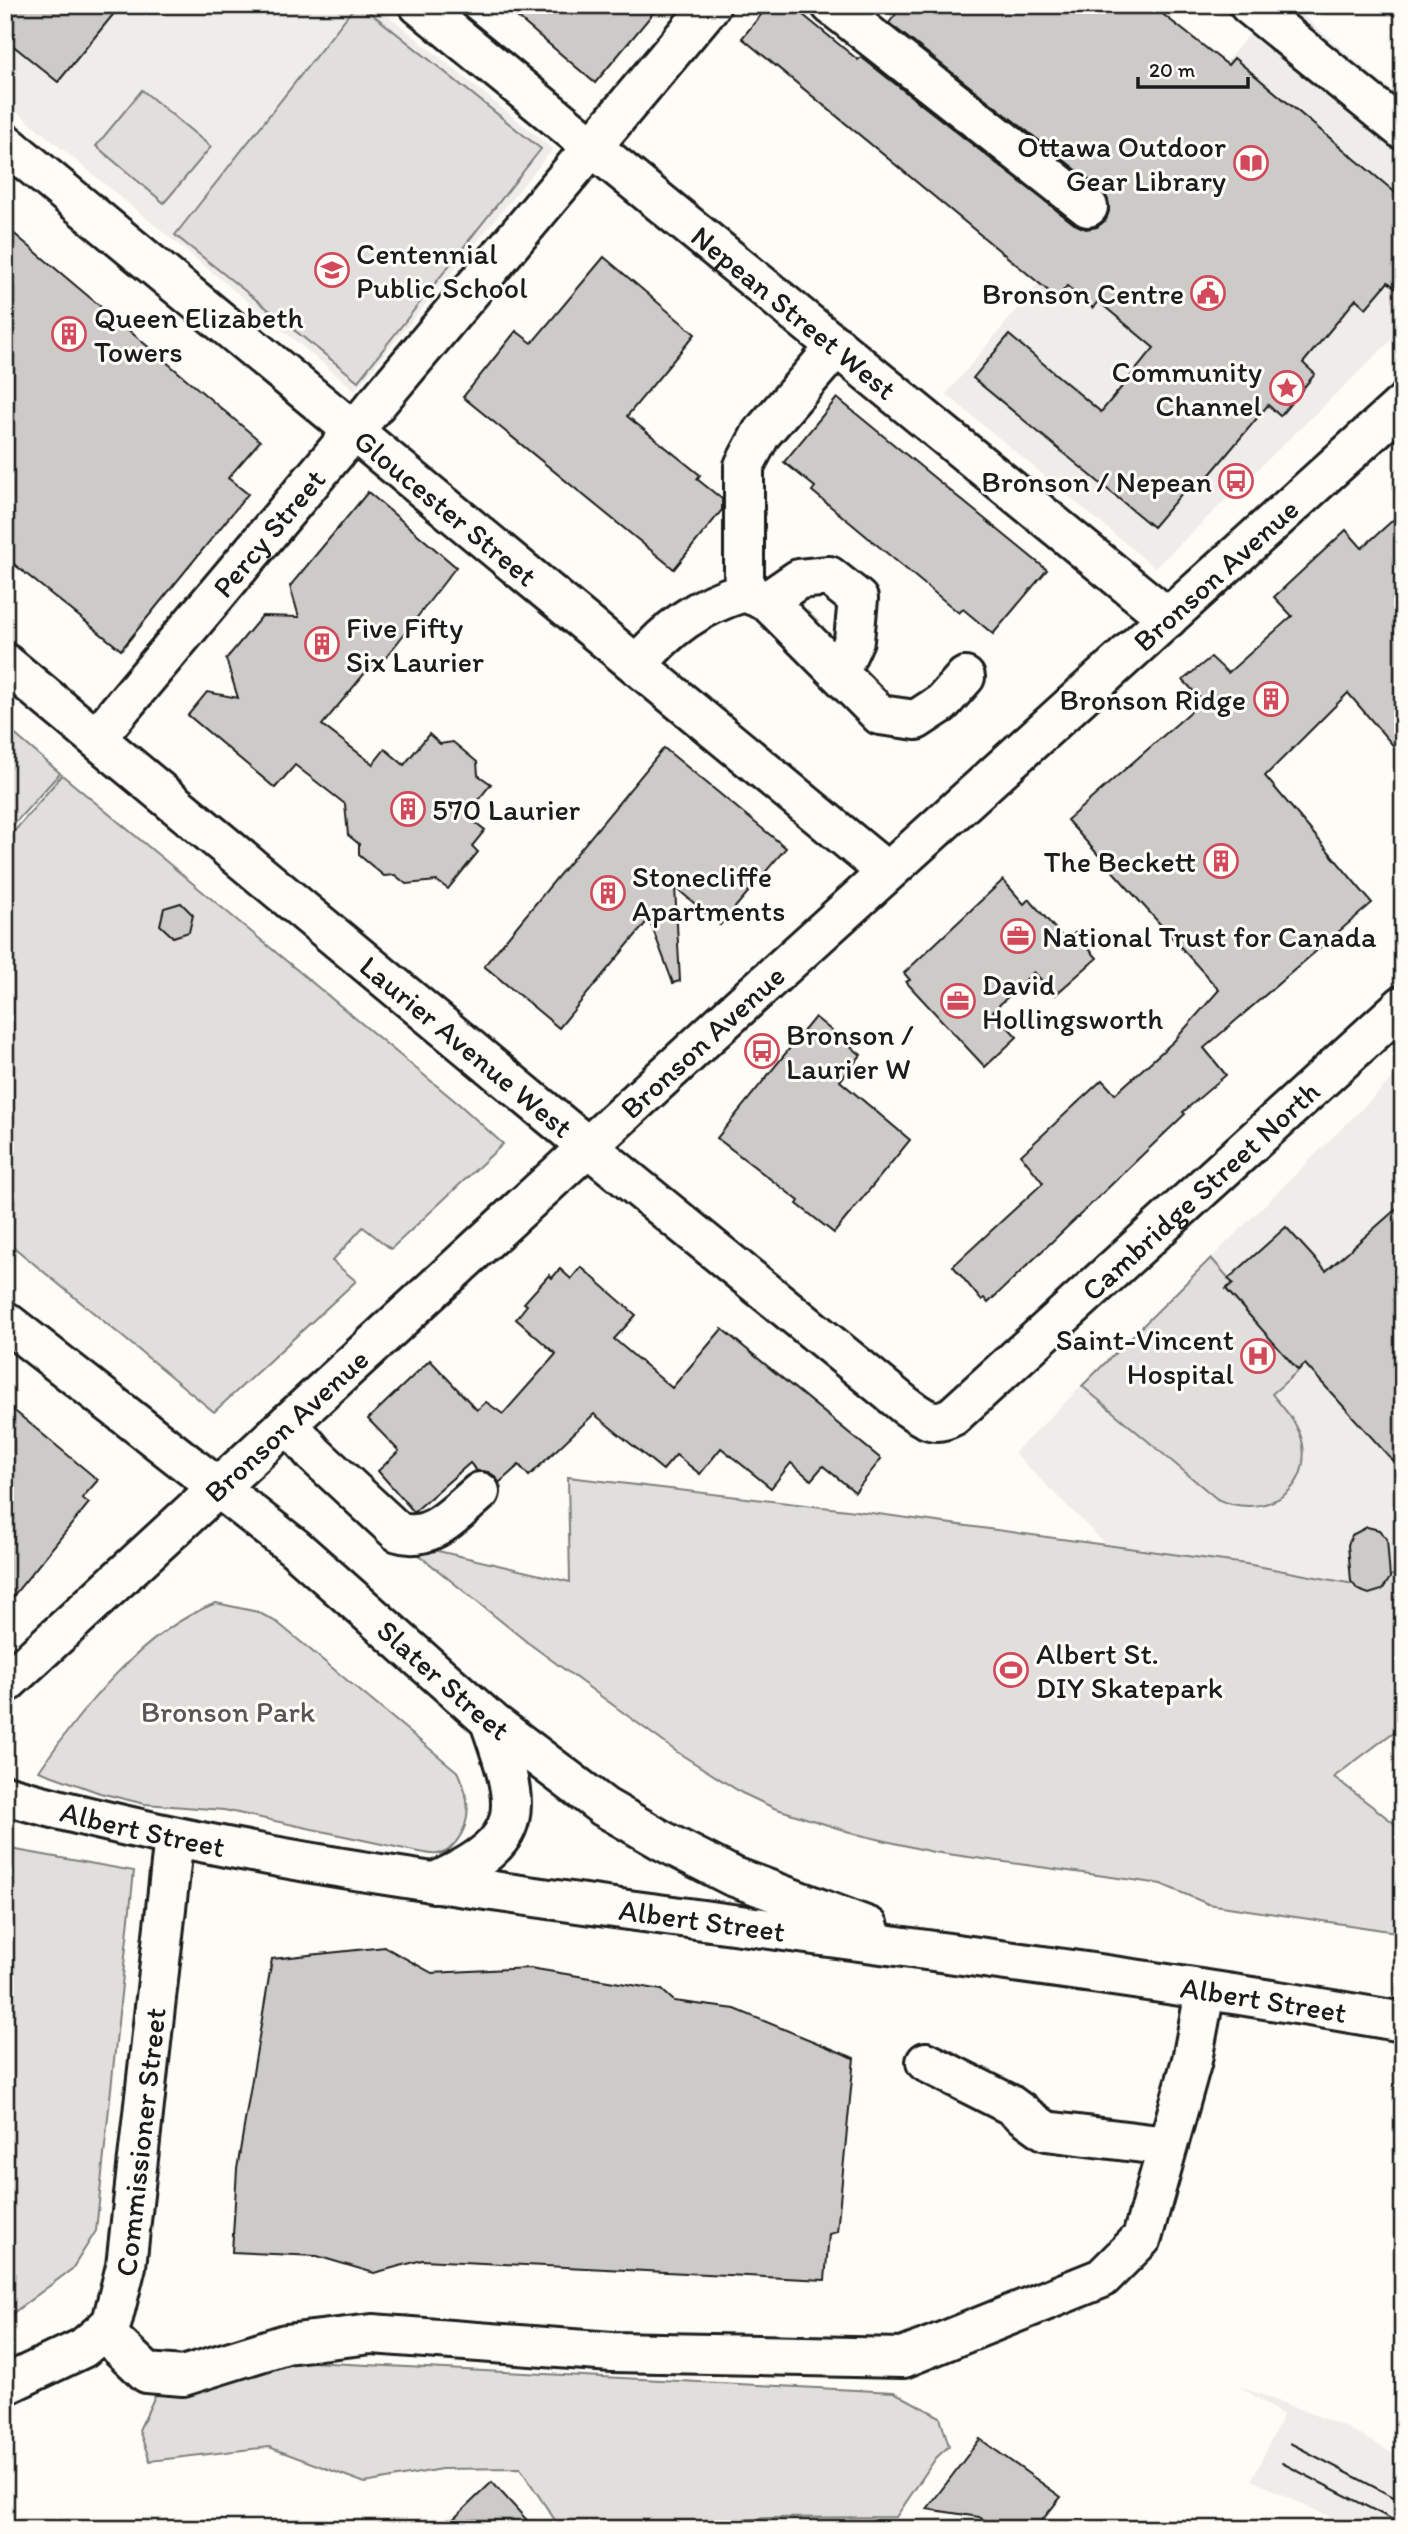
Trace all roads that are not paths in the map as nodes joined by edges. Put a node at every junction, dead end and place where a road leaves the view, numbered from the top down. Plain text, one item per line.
1 (419, 5) edge
2 (711, 5) edge
3 (831, 5) edge
4 (1249, 5) edge
5 (1403, 130) edge
6 (5, 143) edge
7 (594, 146) junction
8 (1087, 207) dead end
9 (837, 346) junction
10 (1403, 404) edge
11 (355, 432) junction
12 (755, 596) junction
13 (1168, 618) junction
14 (5, 663) edge
15 (637, 665) junction
16 (839, 673) junction
17 (965, 677) dead end
18 (96, 738) junction
19 (887, 872) junction
20 (1403, 1005) edge
21 (587, 1146) junction
22 (5, 1321) edge
23 (288, 1423) junction
24 (932, 1423) joint
25 (218, 1488) junction
26 (480, 1492) dead end
27 (5, 1684) edge
28 (488, 1719) junction
29 (5, 1795) edge
30 (174, 1837) junction
31 (433, 1883) junction
32 (934, 1951) junction
33 (1205, 1992) junction
34 (1403, 2022) edge
35 (926, 2062) dead end
36 (1167, 2147) junction
37 (103, 2331) junction
38 (5, 2385) edge

1 - 7 main road, Nepean Street West
2 - 7 main road, Percy Street
3 - 8 main road
4 - 5 main road
6 - 11 main road, Gloucester Street
7 - 9 main road, Nepean Street West
7 - 11 main road, Percy Street
9 - 12 main road
9 - 13 main road, Nepean Street West
10 - 13 main road, Bronson Avenue
11 - 15 main road, Gloucester Street
11 - 18 main road, Percy Street
12 - 15 main road
12 - 16 main road
12 - 16 main road
13 - 19 main road, Bronson Avenue
14 - 18 main road, Laurier Avenue West
15 - 19 main road, Gloucester Street
16 - 17 main road
18 - 21 main road, Laurier Avenue West
19 - 21 main road, Bronson Avenue
20 - 24 main road, Cambridge Street North
21 - 23 main road, Bronson Avenue
21 - 24 main road, Laurier Avenue West
22 - 25 main road, Slater Street
23 - 25 main road, Bronson Avenue
23 - 26 main road
25 - 27 main road, Bronson Avenue
25 - 28 main road, Slater Street
28 - 31 main road
28 - 32 main road, Slater Street
29 - 30 main road, Albert Street
30 - 31 main road, Albert Street
30 - 37 main road, Commissioner Street
31 - 32 main road, Albert Street
32 - 33 main road, Albert Street
33 - 34 main road, Albert Street
33 - 36 main road
35 - 36 main road
36 - 37 main road
37 - 38 main road, Commissioner Street

